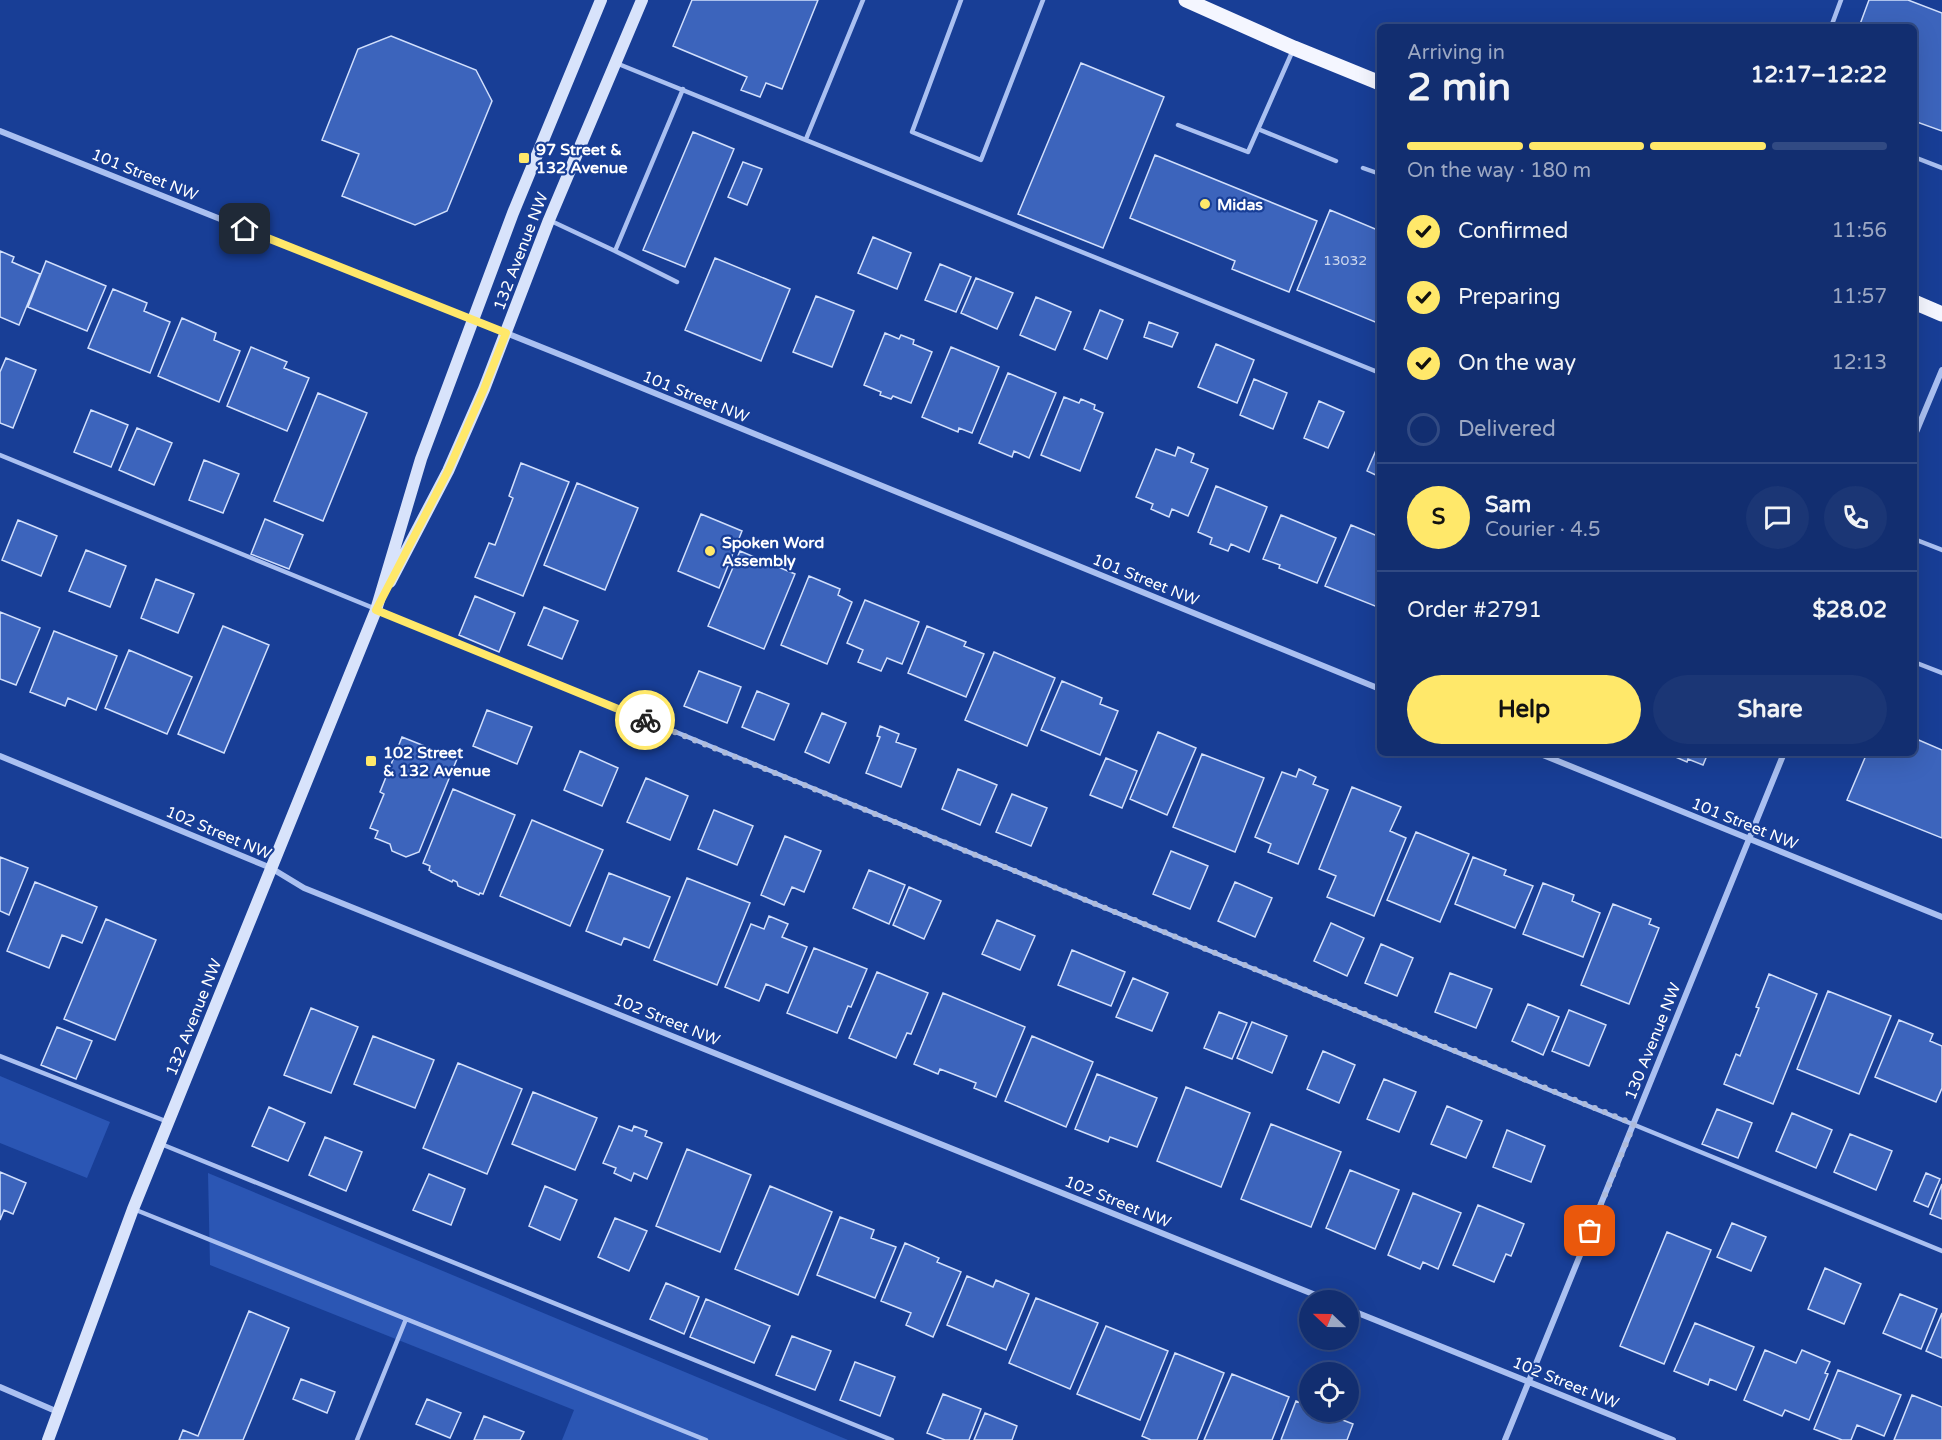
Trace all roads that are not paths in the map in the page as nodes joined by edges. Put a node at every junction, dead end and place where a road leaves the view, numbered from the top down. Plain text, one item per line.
1 (601, 0) edge
2 (642, 0) edge
3 (863, 0) edge
4 (961, 0) edge
5 (1043, 0) edge
6 (1186, 0) edge
7 (1841, 0) edge
8 (1832, 24) edge
9 (1294, 48) junction
10 (616, 63) junction
11 (1377, 82) edge
12 (683, 89) junction
13 (1178, 124) dead end
14 (1258, 129) junction
15 (0, 131) edge
16 (806, 138) junction
17 (1917, 158) edge
18 (1336, 161) dead end
19 (1363, 168) dead end
20 (1942, 168) edge
21 (1377, 173) edge
22 (549, 220) junction
23 (615, 251) junction
24 (677, 282) dead end
25 (1917, 303) edge
26 (1942, 314) edge
27 (474, 320) junction
28 (506, 333) junction
29 (1942, 370) edge
30 (1377, 372) edge
31 (1917, 430) edge
32 (0, 455) edge
33 (1917, 540) edge
34 (1942, 550) edge
35 (376, 610) junction
36 (1917, 663) edge
37 (1942, 673) edge
38 (1377, 688) edge
39 (0, 756) edge
40 (1545, 756) edge
41 (1783, 756) edge
42 (1749, 839) junction
43 (271, 868) junction
44 (1942, 917) edge
45 (0, 1056) edge
46 (168, 1122) junction
47 (1634, 1124) junction
48 (159, 1143) junction
49 (133, 1209) junction
50 (1942, 1251) edge
51 (1303, 1290) edge
52 (1359, 1313) edge
53 (406, 1319) junction
54 (1528, 1381) junction
55 (0, 1387) edge
56 (58, 1412) junction
57 (48, 1440) edge
58 (357, 1440) edge
59 (706, 1440) edge
60 (892, 1440) edge
61 (1505, 1440) edge
62 (1673, 1440) edge

1 - 27 street, 132 Avenue NW
2 - 10 street, 132 Avenue NW
3 - 16 lane
4 - 5 lane
6 - 9 main road
7 - 8 lane
9 - 11 main road
9 - 14 lane
10 - 12 lane
10 - 22 street, 132 Avenue NW
12 - 16 lane
12 - 23 lane
13 - 14 lane
14 - 18 lane
15 - 27 street, 101 Street NW
16 - 30 lane
17 - 20 lane
19 - 21 lane
22 - 23 lane
22 - 28 street, 132 Avenue NW
23 - 24 lane
25 - 26 main road
27 - 28 street, 101 Street NW
27 - 35 street, 132 Avenue NW
28 - 35 street, 132 Avenue NW
28 - 38 street, 101 Street NW
29 - 31 street
32 - 35 lane
33 - 34 lane
35 - 43 street, 132 Avenue NW
35 - 47 lane
36 - 37 lane
39 - 43 street, 102 Street NW
40 - 42 street, 101 Street NW
41 - 42 street, 130 Avenue NW
42 - 44 street, 101 Street NW
42 - 47 street, 130 Avenue NW
43 - 46 street, 132 Avenue NW
43 - 51 street, 102 Street NW
45 - 46 lane
46 - 48 street, 132 Avenue NW
47 - 50 lane
47 - 54 street, 130 Avenue NW
48 - 49 street, 132 Avenue NW
48 - 60 lane
49 - 53 lane
49 - 56 street, 132 Avenue NW
52 - 54 street, 102 Street NW
53 - 58 lane
53 - 59 lane
54 - 61 street, 130 Avenue NW
54 - 62 street, 102 Street NW
55 - 56 street
56 - 57 street, 132 Avenue NW

